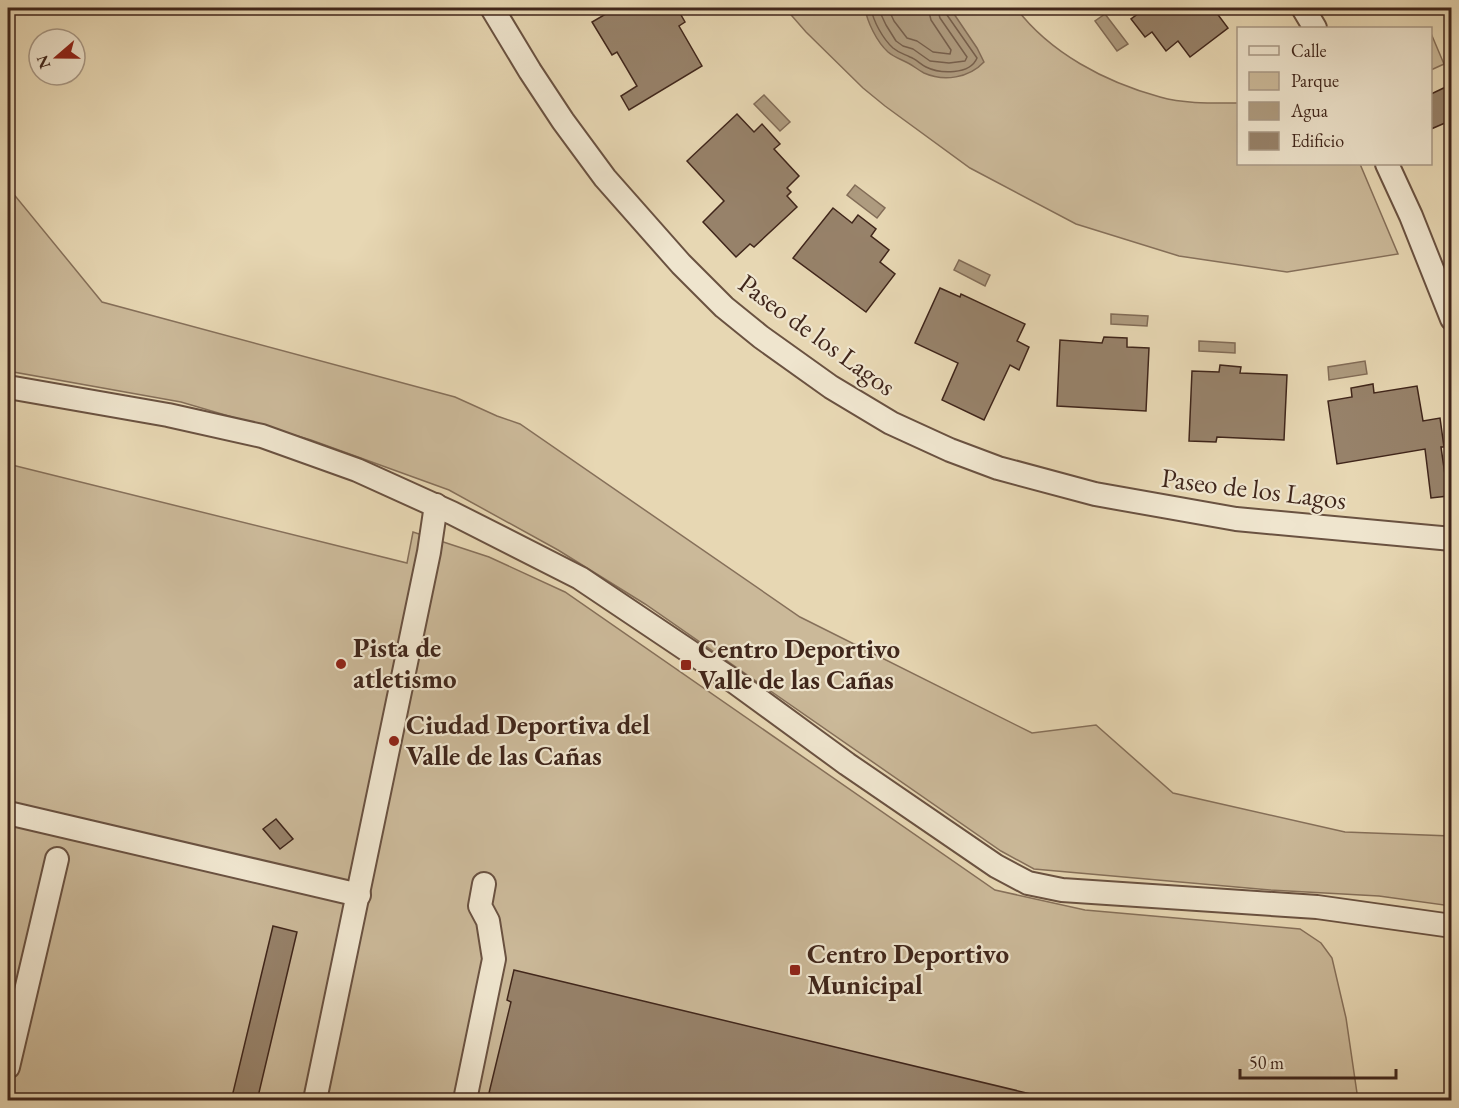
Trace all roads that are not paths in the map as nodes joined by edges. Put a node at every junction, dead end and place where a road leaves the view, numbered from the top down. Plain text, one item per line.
1 (492, 8) edge
2 (1303, 8) edge
3 (1314, 27) edge
4 (1387, 165) edge
5 (1452, 319) edge
6 (8, 387) edge
7 (444, 509) junction
8 (1452, 539) edge
9 (8, 813) edge
10 (57, 859) dead end
11 (484, 884) dead end
12 (359, 895) junction
13 (1452, 926) edge
14 (8, 1067) edge
15 (466, 1095) dead end
16 (315, 1101) edge

1 - 8 street, Paseo de los Lagos
2 - 3 street
4 - 5 street
6 - 7 street
7 - 12 street
7 - 13 street
9 - 12 street
10 - 14 street
11 - 15 street
12 - 16 street

